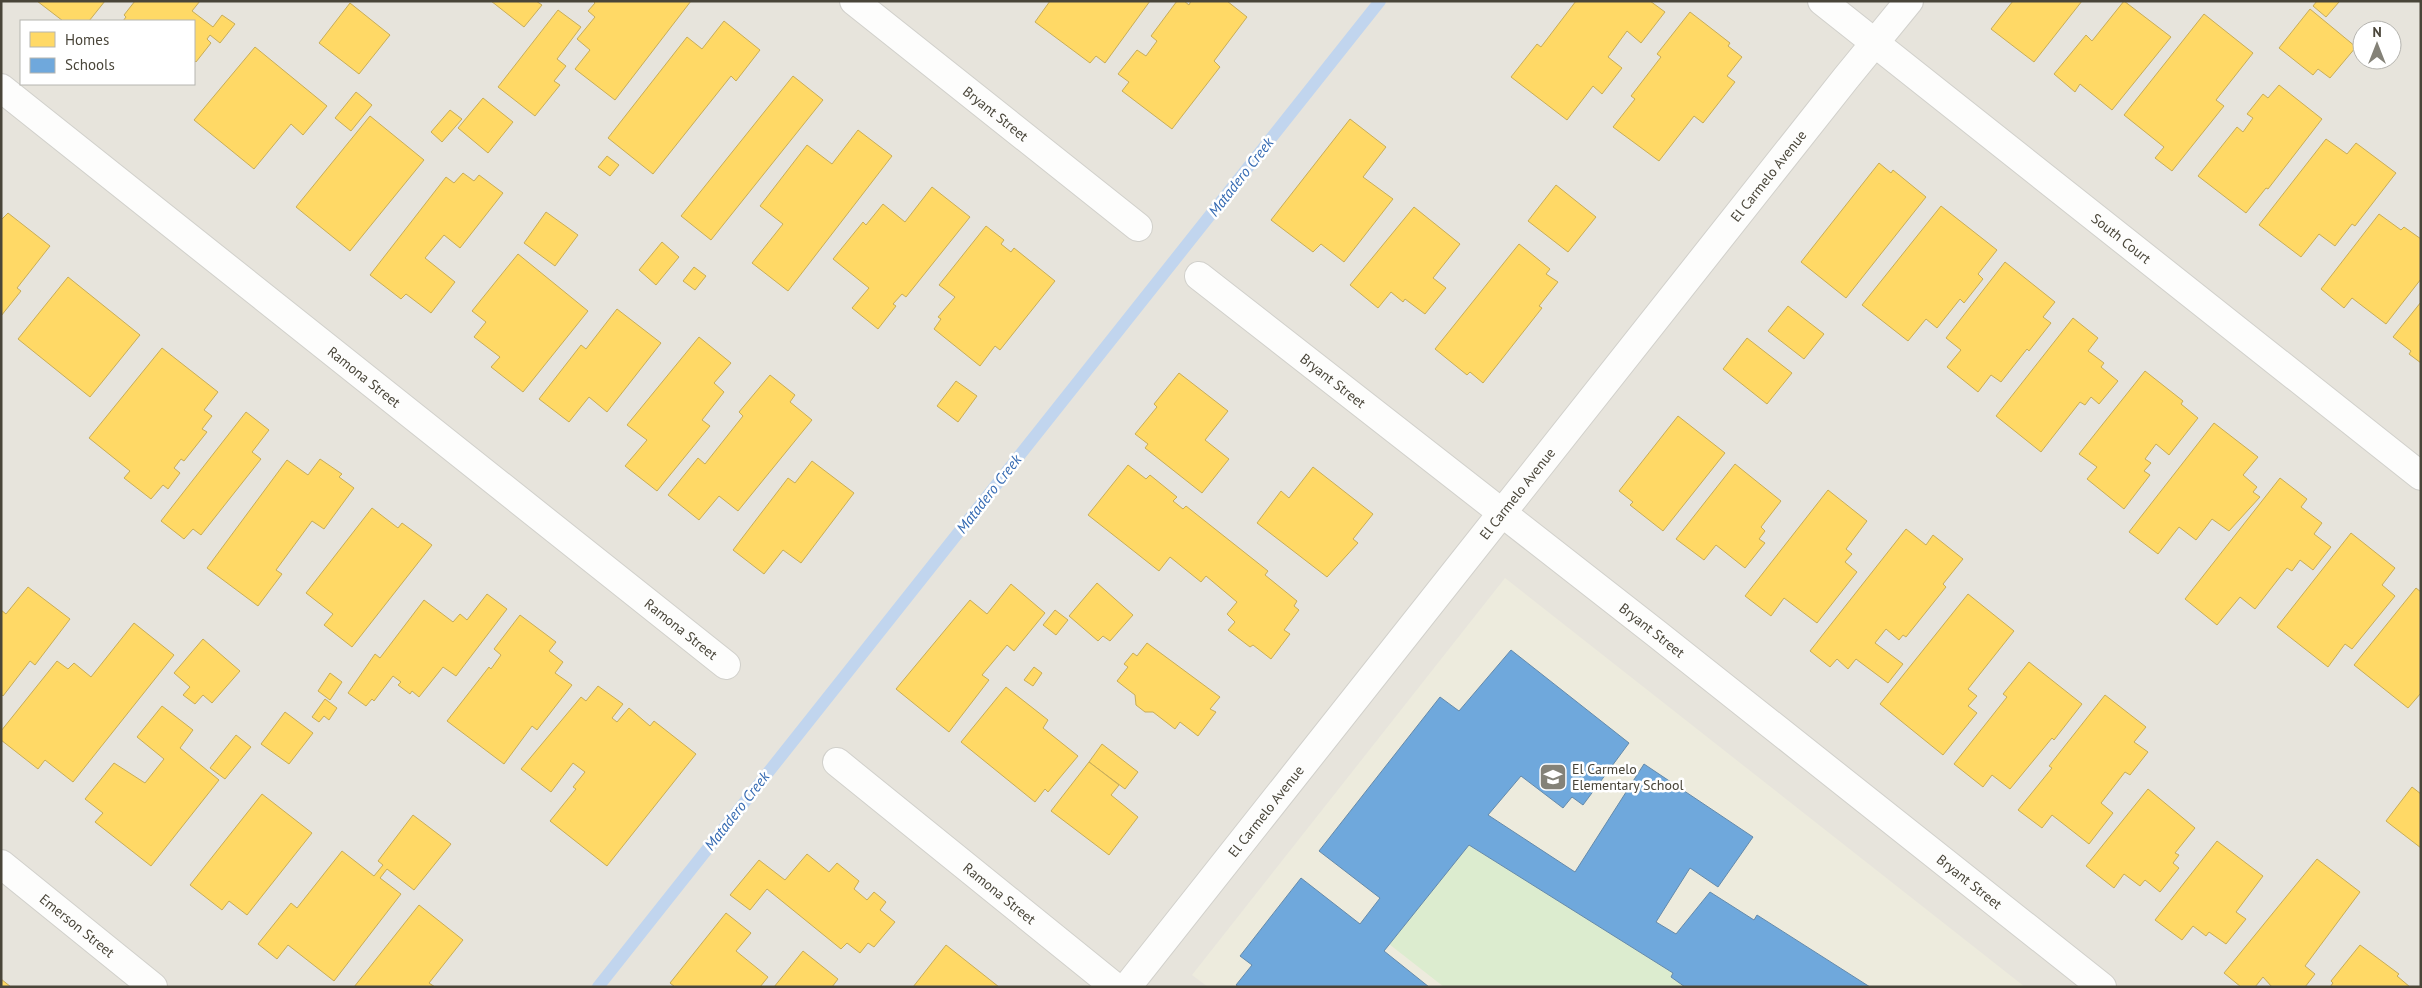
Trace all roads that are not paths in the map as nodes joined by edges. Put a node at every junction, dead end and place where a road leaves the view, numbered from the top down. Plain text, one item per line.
1 (854, 1) edge
2 (1822, 1) edge
3 (1909, 1) edge
4 (1875, 43) junction
5 (1, 88) edge
6 (1138, 227) dead end
7 (1199, 276) dead end
8 (2421, 476) edge
9 (1501, 512) junction
10 (726, 665) dead end
11 (837, 762) dead end
12 (1, 864) edge
13 (153, 987) edge
14 (1115, 987) edge
15 (1127, 987) edge
16 (2102, 987) edge

1 - 6 street, Bryant Street
2 - 4 street, South Court
3 - 4 street, El Carmelo Avenue
4 - 8 street, South Court
4 - 9 street, El Carmelo Avenue
5 - 10 street, Ramona Street
7 - 9 street, Bryant Street
9 - 15 street, El Carmelo Avenue
9 - 16 street, Bryant Street
11 - 14 street, Ramona Street
12 - 13 street, Emerson Street

